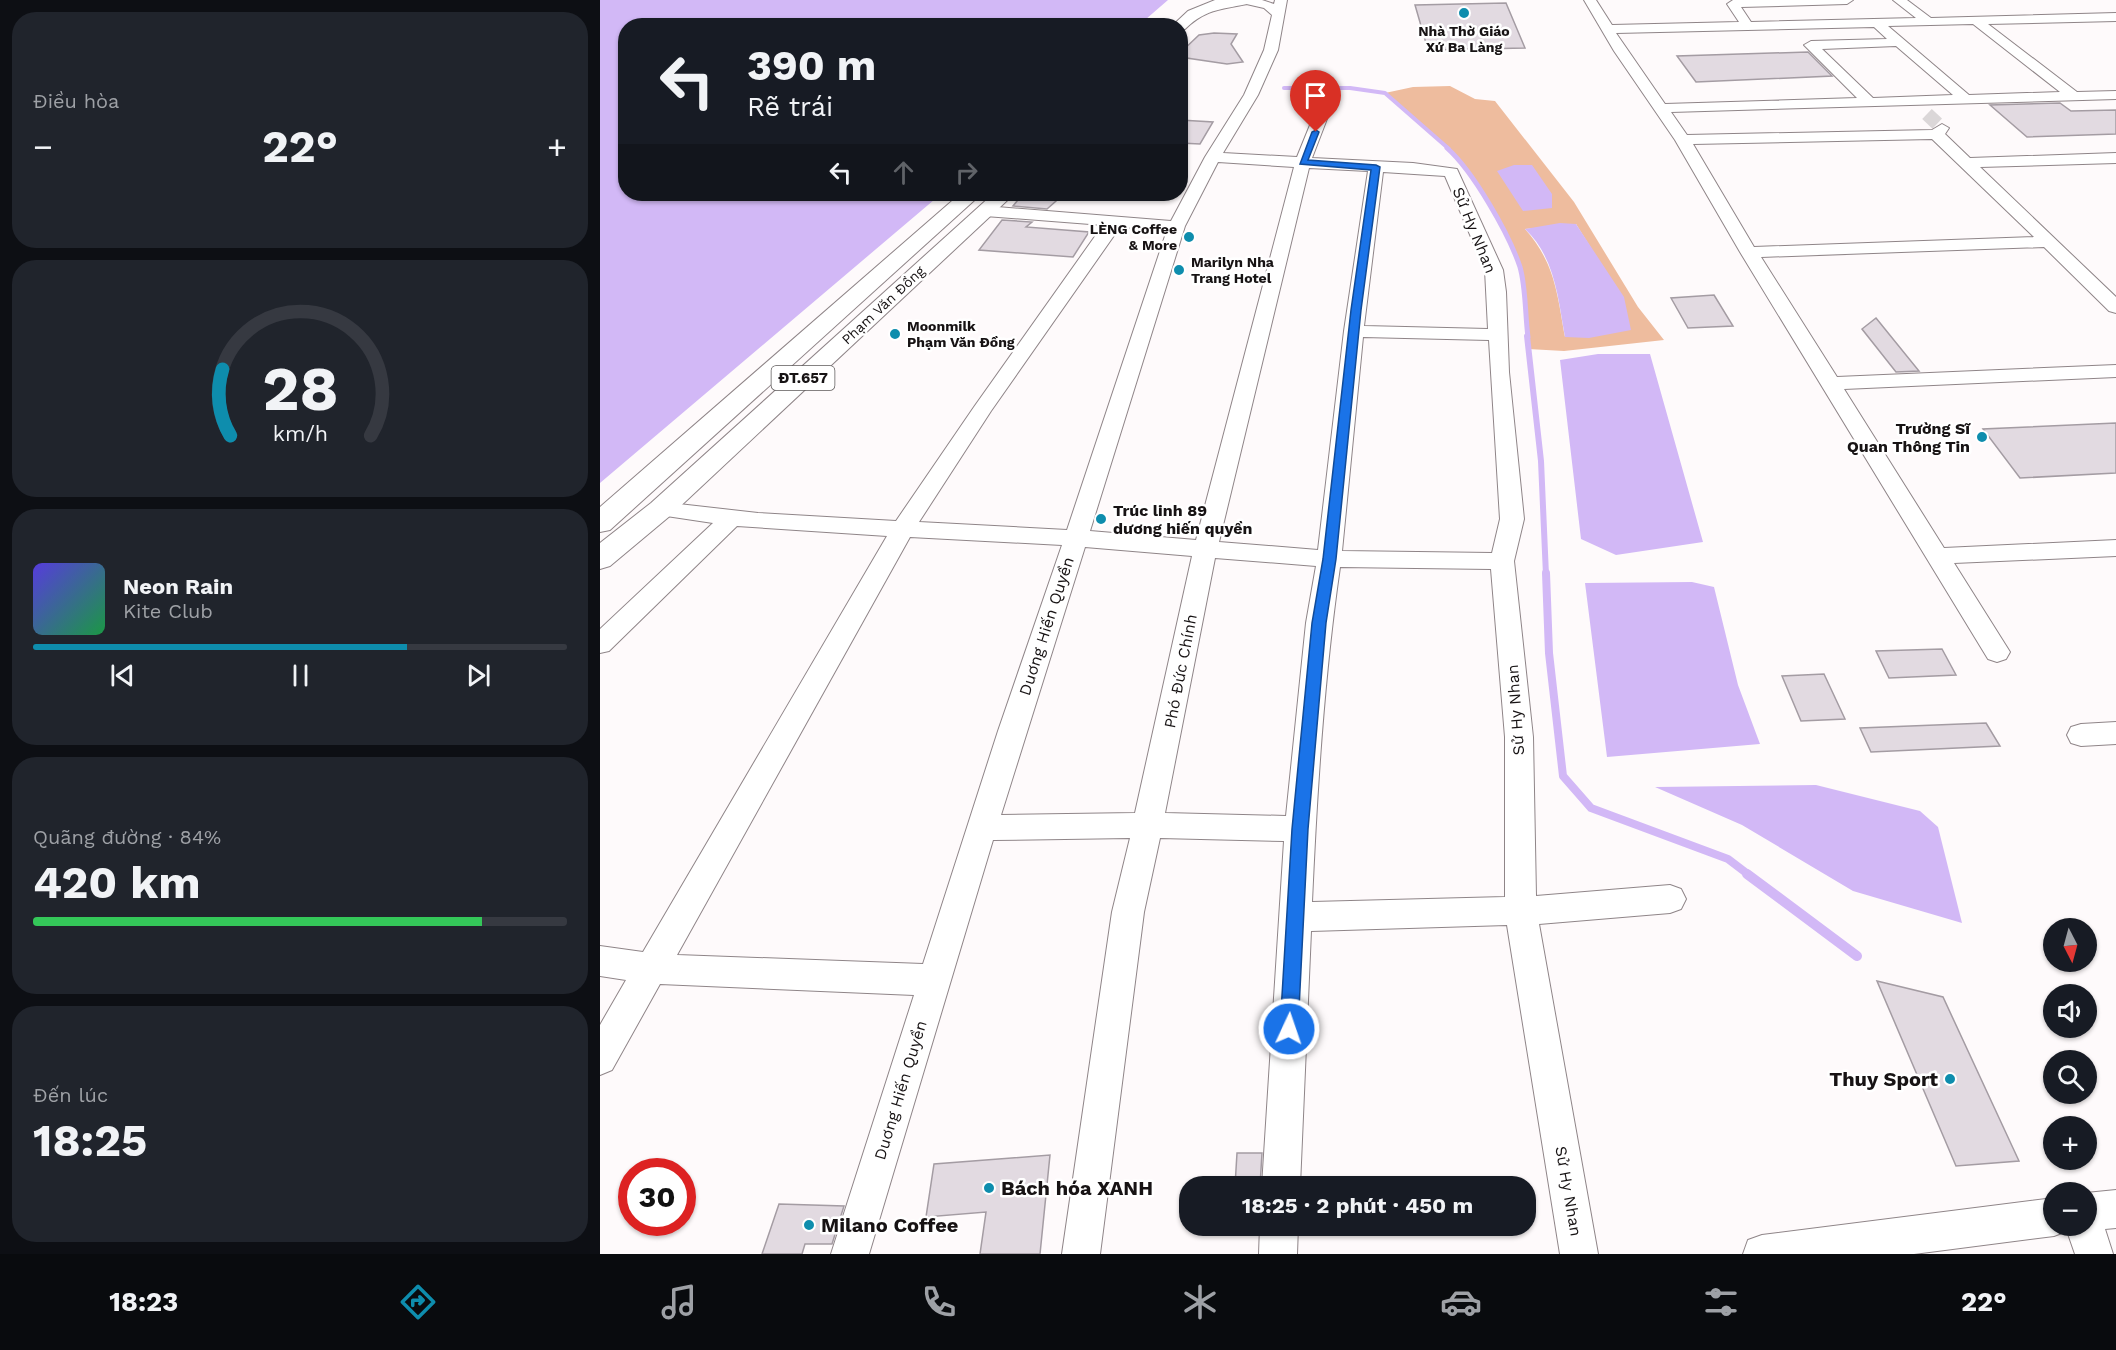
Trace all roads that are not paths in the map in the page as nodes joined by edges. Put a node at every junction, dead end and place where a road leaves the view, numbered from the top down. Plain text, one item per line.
1 (1190, 0) edge
2 (1246, 0) edge
3 (1590, 0) edge
4 (1847, 0) edge
5 (1904, 2) edge
6 (1280, 7) edge
7 (2116, 17) edge
8 (1170, 18) edge
9 (1186, 18) edge
10 (1975, 20) junction
11 (1928, 21) junction
12 (1877, 23) junction
13 (1748, 26) junction
14 (1609, 29) junction
15 (1899, 42) junction
16 (2116, 95) edge
17 (2074, 96) junction
18 (1328, 98) dead end
19 (1964, 98) junction
20 (1914, 101) junction
21 (1870, 103) junction
22 (1660, 108) junction
23 (1927, 114) tunnel mouth
24 (1683, 140) junction
25 (1213, 157) junction
26 (2116, 158) edge
27 (1303, 162) junction
28 (1967, 164) junction
29 (1376, 167) junction
30 (979, 202) edge
31 (1114, 221) junction
32 (1177, 226) junction
33 (2049, 242) junction
34 (1749, 252) junction
35 (2112, 298) edge
36 (1354, 331) junction
37 (1499, 335) junction
38 (2116, 371) edge
39 (1831, 382) junction
40 (628, 501) junction
41 (661, 509) junction
42 (732, 518) junction
43 (600, 524) edge
44 (902, 530) junction
45 (1075, 538) junction
46 (2116, 548) edge
47 (1205, 550) junction
48 (1937, 556) junction
49 (600, 559) edge
50 (1329, 559) junction
51 (1502, 561) junction
52 (600, 644) edge
53 (1997, 652) dead end
54 (2116, 733) edge
55 (2081, 735) dead end
56 (1148, 825) junction
57 (981, 828) junction
58 (1300, 829) junction
59 (1670, 899) dead end
60 (1521, 911) junction
61 (1295, 917) junction
62 (600, 961) edge
63 (653, 969) junction
64 (934, 980) junction
65 (600, 1058) edge
66 (1282, 1176) edge
67 (2116, 1209) edge
68 (2097, 1211) edge
69 (2043, 1218) edge
70 (1279, 1236) edge
71 (2088, 1236) edge
72 (850, 1254) edge
73 (1081, 1254) edge
74 (1278, 1254) edge
75 (1580, 1254) edge
76 (1762, 1254) edge
77 (2094, 1254) edge

1 - 8 main road
2 - 6 street, Duơng Hiến Quyền
2 - 9 main road
3 - 14 street
4 - 13 street
5 - 11 street
6 - 25 street, Duơng Hiến Quyền
7 - 10 street
10 - 11 street
10 - 17 street
11 - 12 street
12 - 13 street
12 - 15 street
13 - 14 street
14 - 22 street
15 - 19 street
15 - 21 street
16 - 17 street
17 - 19 street
18 - 27 street, Phó Đức Chính
19 - 20 street
20 - 21 street
20 - 23 street
21 - 22 street
22 - 24 street
24 - 28 street
24 - 34 street
25 - 27 street
25 - 32 street, Duơng Hiến Quyền
26 - 28 street
27 - 29 street
27 - 47 street, Phó Đức Chính
28 - 33 street
29 - 36 street
29 - 37 street, Sử Hy Nhan
30 - 31 street
30 - 40 main road, Phạm Văn Đồng / ĐT.657
30 - 41 main road, Phạm Văn Đồng / ĐT.657
31 - 32 street
31 - 44 street
32 - 45 street, Duơng Hiến Quyền
33 - 34 street
33 - 35 street
34 - 39 street
36 - 37 street
36 - 50 street
37 - 51 street, Sử Hy Nhan
38 - 39 street
39 - 48 street
40 - 41 main road
40 - 43 main road, Phạm Văn Đồng / ĐT.657
41 - 42 street
41 - 49 main road, Phạm Văn Đồng / ĐT.657
42 - 44 street
42 - 52 street
44 - 45 street
44 - 63 street
45 - 47 street
45 - 57 street, Duơng Hiến Quyền
46 - 48 street
47 - 50 street
47 - 56 street, Phó Đức Chính
48 - 53 street
50 - 51 street
50 - 58 street
51 - 60 street, Sử Hy Nhan
54 - 55 street
56 - 57 street
56 - 58 street
56 - 73 street, Phó Đức Chính
57 - 64 street, Duơng Hiến Quyền
58 - 61 street
59 - 60 street
60 - 61 street
60 - 75 street, Sử Hy Nhan
61 - 66 street
62 - 63 street
63 - 64 street
63 - 65 street
64 - 72 street, Duơng Hiến Quyền
67 - 68 street
69 - 76 street
70 - 74 street
71 - 77 street

